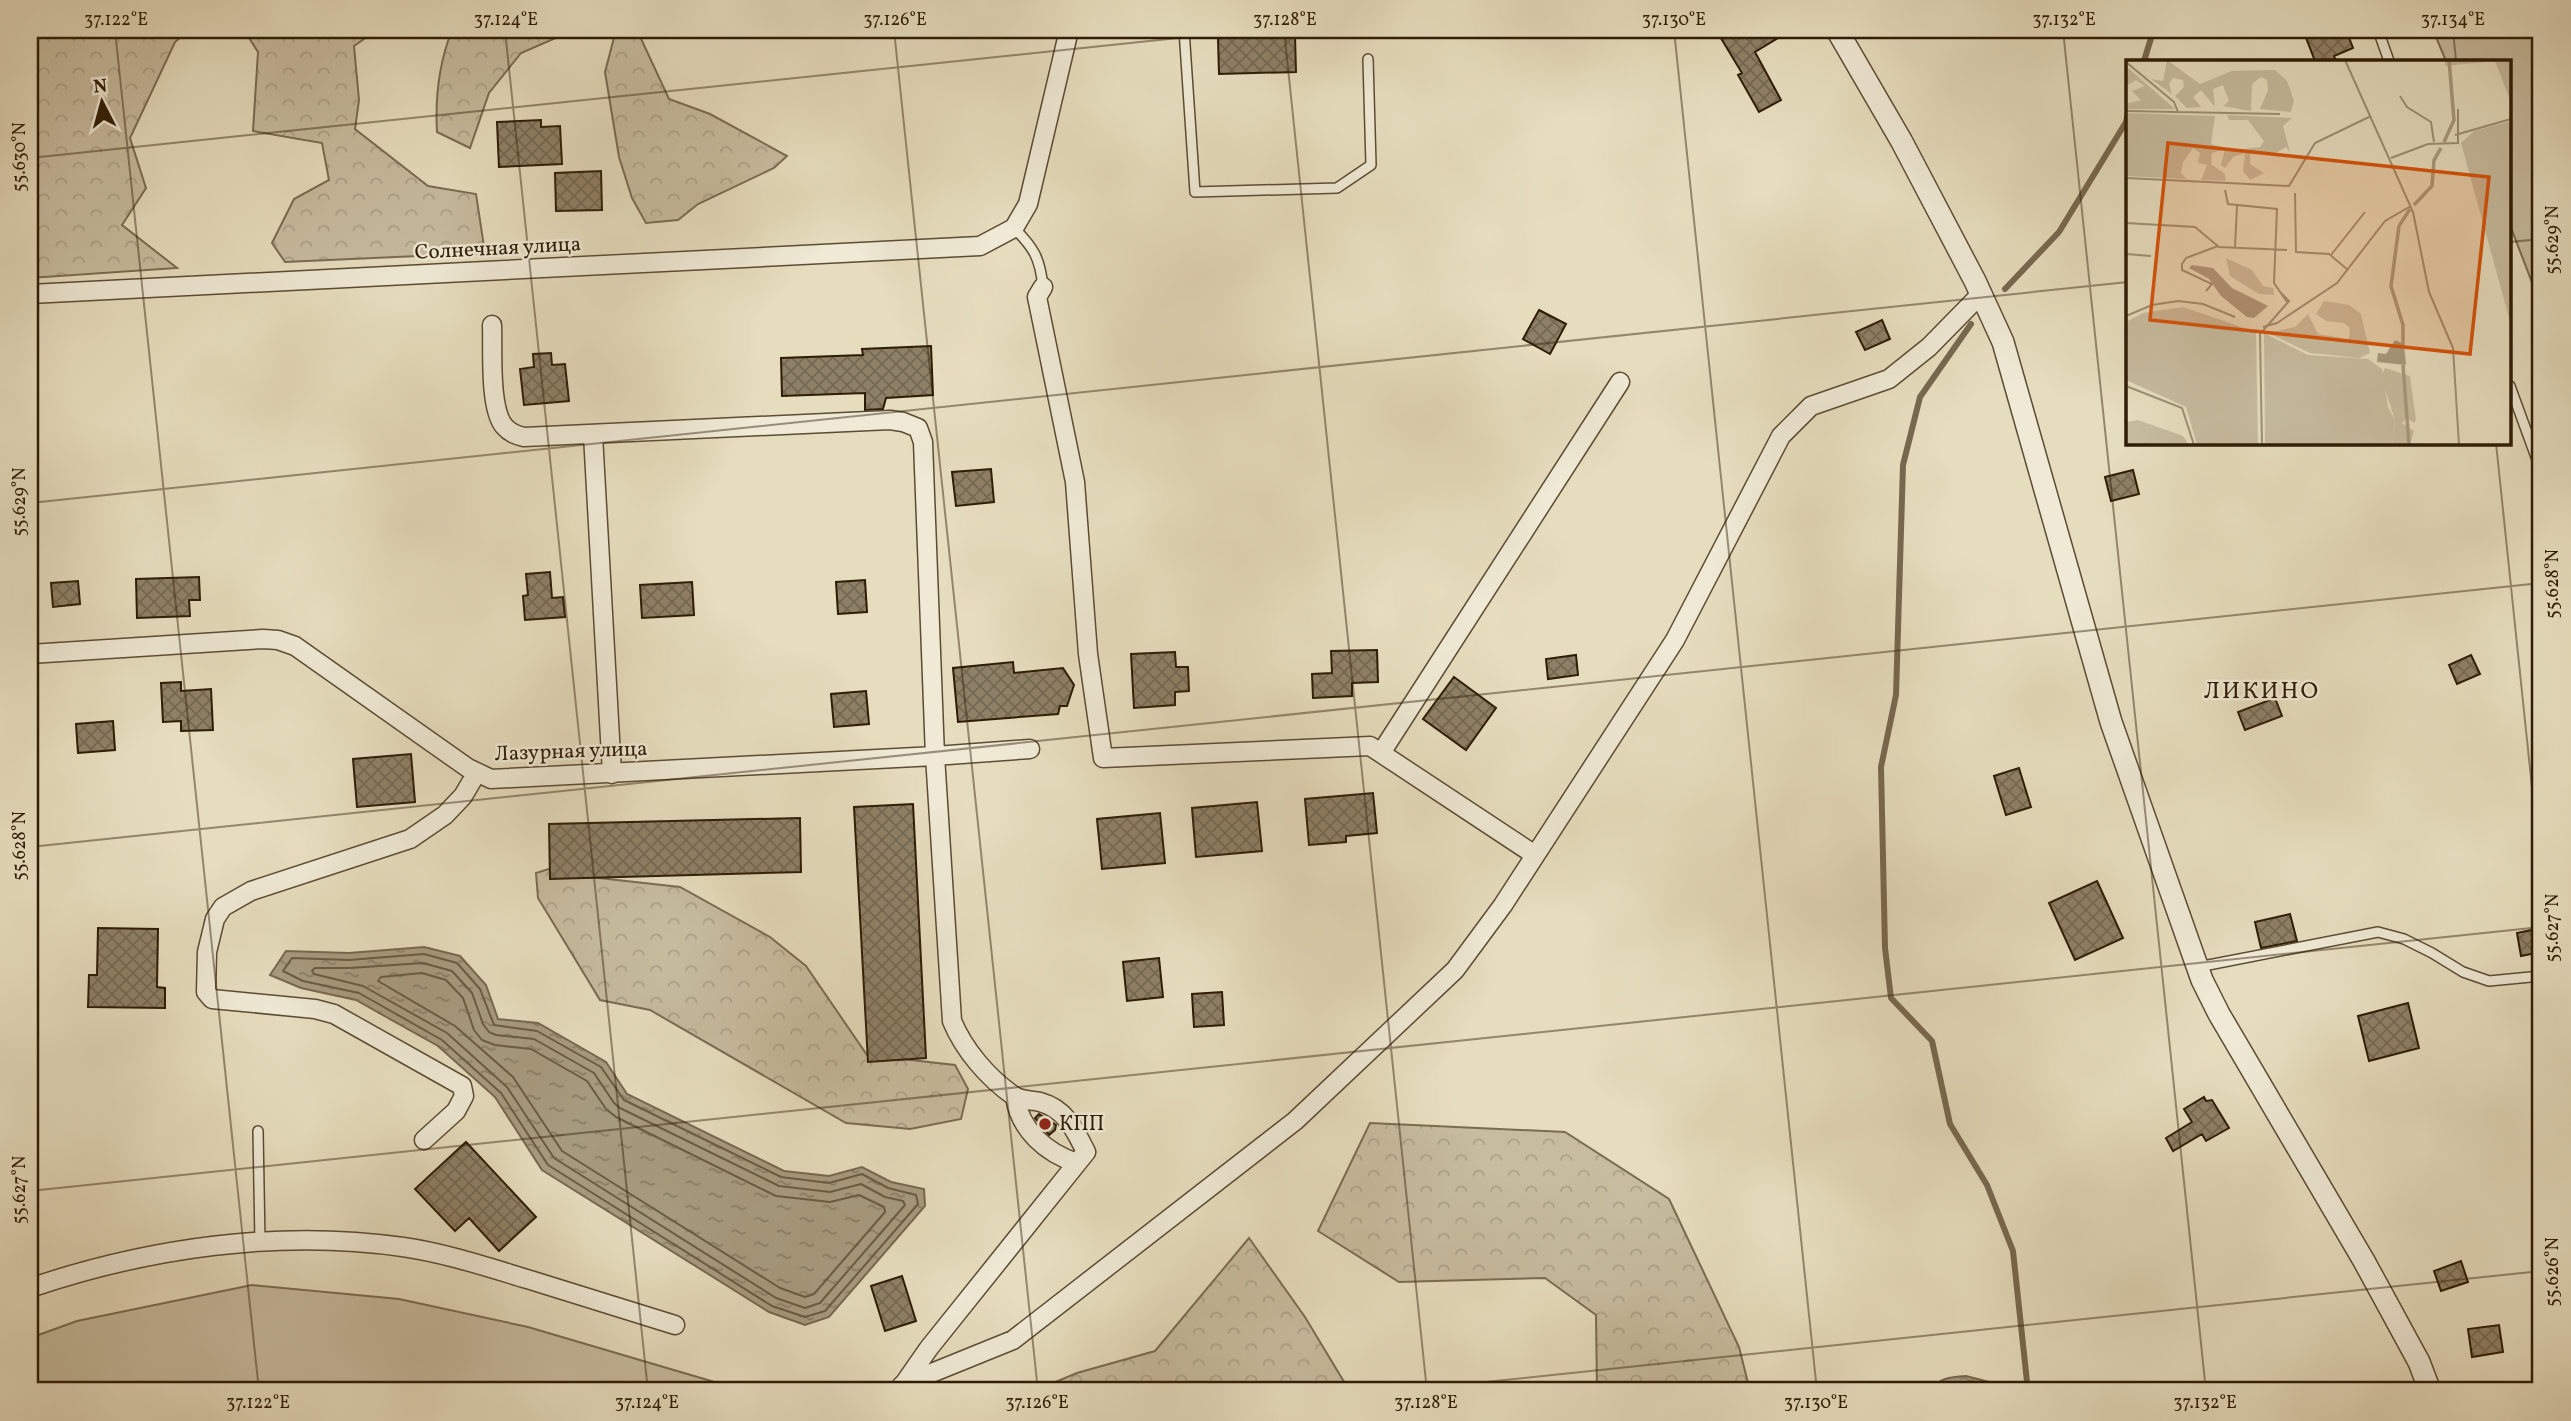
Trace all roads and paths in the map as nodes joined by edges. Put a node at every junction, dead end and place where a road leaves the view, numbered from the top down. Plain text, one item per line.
1 (1069, 30) edge
2 (1184, 30) edge
3 (1837, 30) edge
4 (2378, 30) edge
5 (1368, 59) dead end
6 (2389, 60) edge
7 (1014, 228) junction
8 (1043, 287) joint
9 (30, 293) edge
10 (1981, 294) junction
11 (492, 325) dead end
12 (1620, 382) dead end
13 (2512, 391) edge
14 (593, 435) junction
15 (2540, 468) edge
16 (30, 654) edge
17 (1030, 749) dead end
18 (1381, 753) junction
19 (935, 757) junction
20 (476, 774) junction
21 (612, 774) junction
22 (1535, 855) junction
23 (2197, 967) junction
24 (2541, 976) edge
25 (1015, 1097) junction
26 (258, 1131) dead end
27 (424, 1140) dead end
28 (1081, 1158) junction
29 (260, 1242) junction
30 (30, 1288) edge
31 (675, 1325) dead end
32 (900, 1388) edge
33 (2430, 1391) edge

1 - 7 street
2 - 5 lane
3 - 10 street
4 - 6 lane
7 - 8 lane
7 - 9 street, Солнечная улица
8 - 18 street
10 - 22 street
10 - 23 street
11 - 14 street
12 - 18 street
13 - 15 lane
14 - 19 street
14 - 21 street
16 - 20 street, Лазурная улица
17 - 19 street, Лазурная улица
18 - 22 street
19 - 21 street, Лазурная улица
19 - 25 street
20 - 21 street, Лазурная улица
20 - 27 street
22 - 32 street
23 - 24 lane
23 - 33 street
25 - 28 street
25 - 28 street
26 - 29 lane
28 - 32 street
29 - 30 street
29 - 31 street

